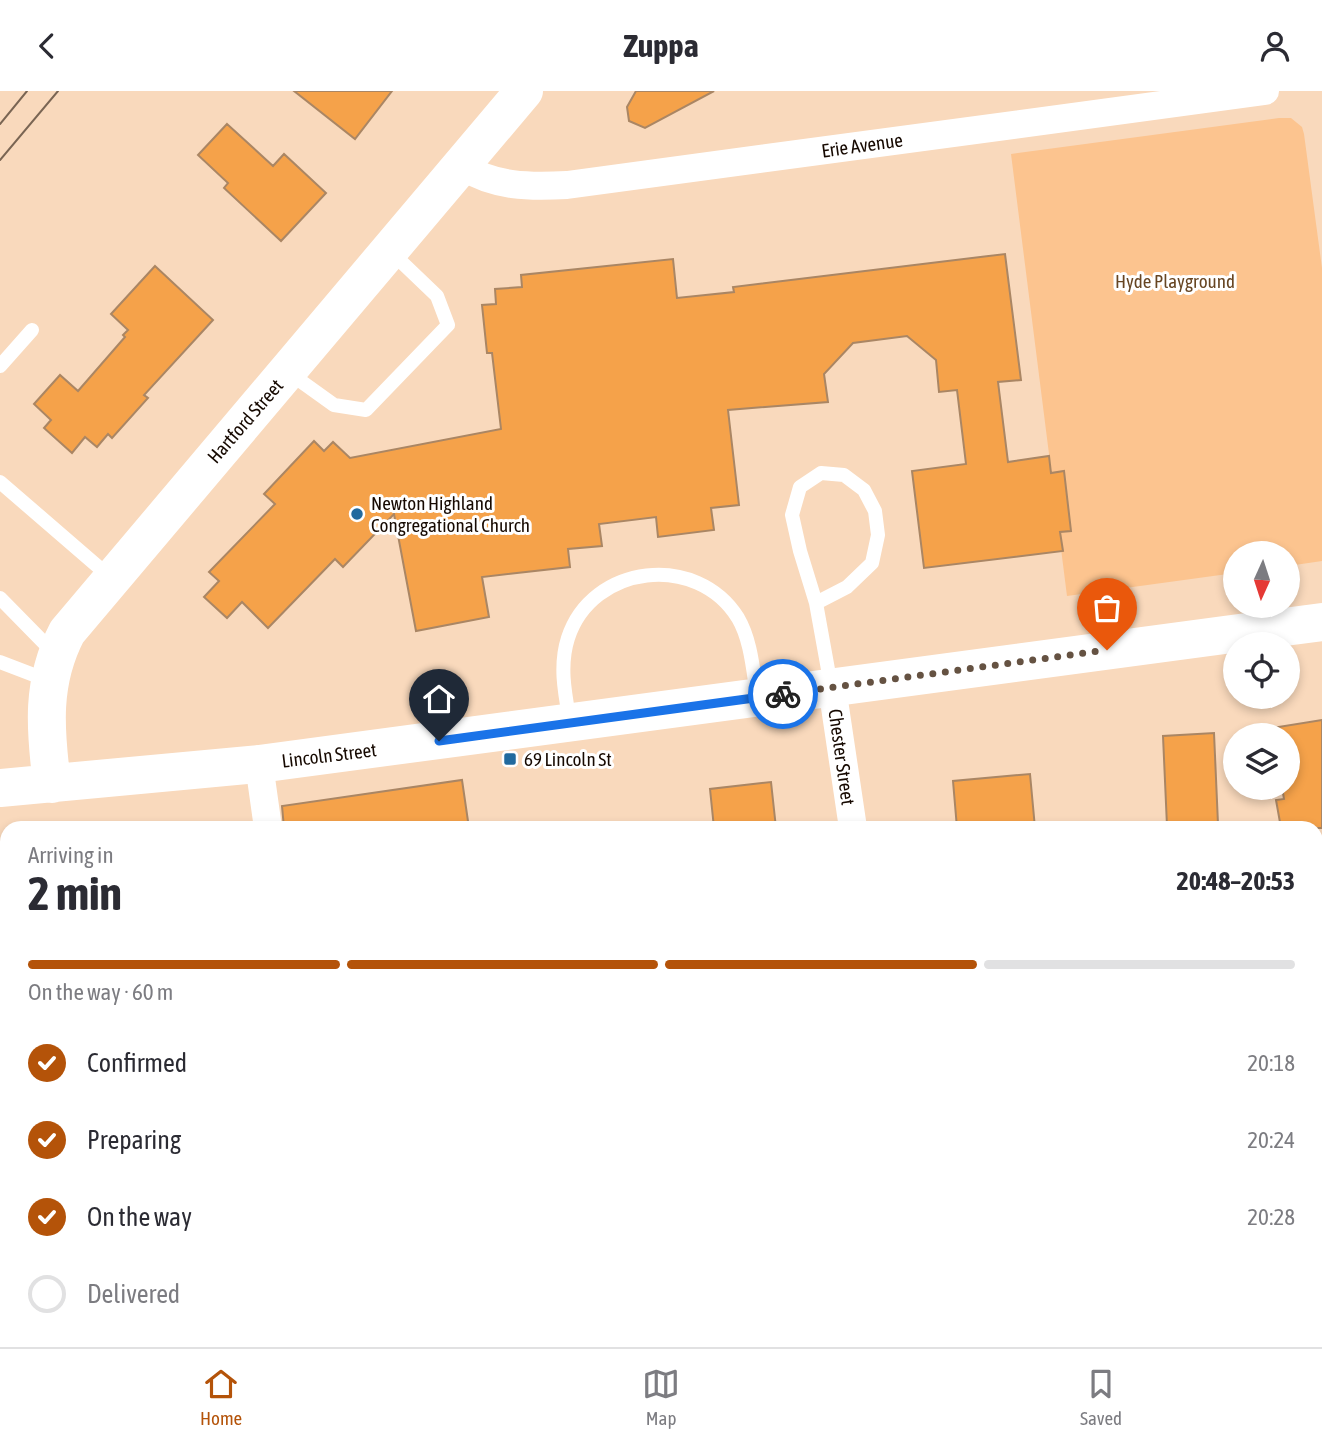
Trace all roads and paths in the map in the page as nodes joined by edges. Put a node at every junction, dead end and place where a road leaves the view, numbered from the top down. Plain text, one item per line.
1 (524, 91) edge
2 (1265, 91) edge
3 (462, 166) junction
4 (390, 251) junction
5 (32, 330) dead end
6 (0, 366) edge
7 (287, 371) junction
8 (0, 482) edge
9 (111, 577) junction
10 (0, 598) edge
11 (816, 603) junction
12 (1322, 622) edge
13 (0, 662) edge
14 (52, 667) junction
15 (832, 687) junction
16 (757, 697) junction
17 (571, 723) junction
18 (259, 764) junction
19 (51, 784) junction
20 (0, 788) edge
21 (267, 821) edge
22 (852, 821) edge

1 - 3 street, Hartford Street
2 - 3 street, Erie Avenue
3 - 4 street, Hartford Street
4 - 7 street, Hartford Street
4 - 7 lane
5 - 6 lane
7 - 9 street, Hartford Street
8 - 9 lane
9 - 14 street, Hartford Street
10 - 14 lane
11 - 11 lane
11 - 15 lane
12 - 15 street, Lincoln Street
13 - 14 lane
14 - 19 street
15 - 16 street, Lincoln Street
15 - 22 street, Chester Street
16 - 17 street, Lincoln Street
16 - 17 lane
17 - 18 street, Lincoln Street
18 - 19 street, Lincoln Street
18 - 21 street
19 - 20 street, Lincoln Street

